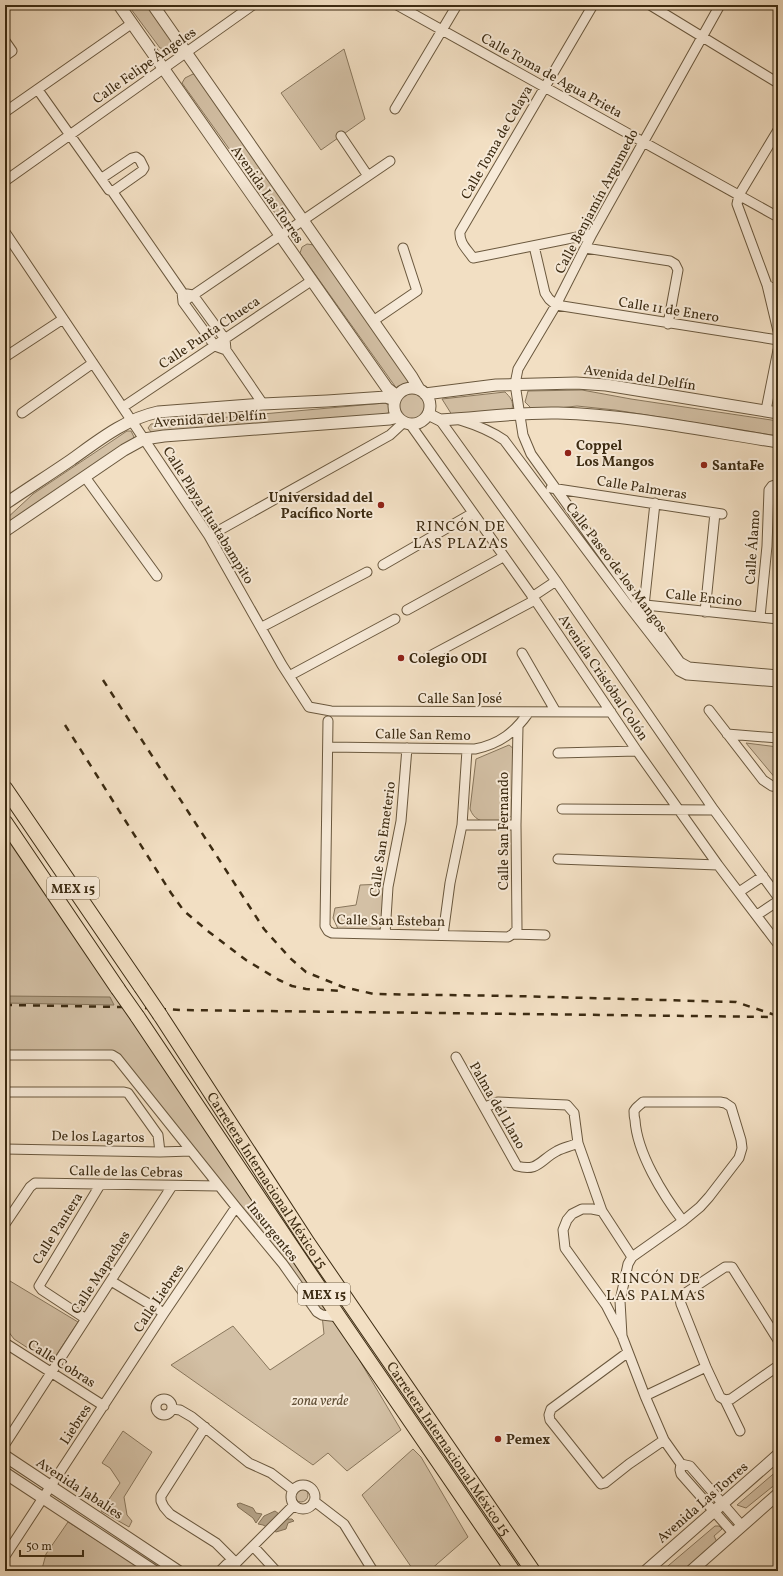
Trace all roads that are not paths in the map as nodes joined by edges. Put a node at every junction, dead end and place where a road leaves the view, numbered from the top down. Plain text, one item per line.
1 (119, 5) edge
2 (153, 5) edge
3 (253, 5) edge
4 (397, 5) edge
5 (457, 5) edge
6 (593, 5) edge
7 (650, 5) edge
8 (720, 5) edge
9 (131, 24) junction
10 (442, 30) junction
11 (702, 37) junction
12 (5, 41) edge
13 (186, 52) junction
14 (9, 54) edge
15 (163, 69) junction
16 (778, 83) edge
17 (545, 88) junction
18 (38, 90) junction
19 (395, 109) dead end
20 (5, 112) edge
21 (778, 130) edge
22 (70, 134) junction
23 (341, 136) dead end
24 (643, 142) junction
25 (390, 161) dead end
26 (368, 176) junction
27 (102, 178) junction
28 (5, 181) edge
29 (112, 191) junction
30 (739, 195) junction
31 (778, 217) edge
32 (303, 220) junction
33 (5, 232) edge
34 (592, 234) junction
35 (280, 236) junction
36 (534, 246) junction
37 (404, 248) dead end
38 (585, 248) junction
39 (311, 281) junction
40 (767, 285) junction
41 (778, 291) edge
42 (193, 295) junction
43 (182, 297) junction
44 (556, 305) junction
45 (63, 319) junction
46 (373, 321) junction
47 (668, 324) junction
48 (778, 331) edge
49 (225, 340) junction
50 (778, 340) edge
51 (215, 346) junction
52 (226, 350) junction
53 (778, 350) edge
54 (5, 357) edge
55 (93, 363) junction
56 (515, 384) junction
57 (422, 392) junction
58 (396, 398) junction
59 (263, 404) junction
60 (123, 407) junction
61 (766, 410) junction
62 (22, 413) dead end
63 (778, 413) edge
64 (428, 414) junction
65 (520, 414) junction
66 (457, 419) junction
67 (131, 420) junction
68 (440, 420) junction
69 (404, 421) junction
70 (144, 438) junction
71 (778, 442) edge
72 (84, 477) junction
73 (778, 484) edge
74 (554, 488) junction
75 (542, 489) junction
76 (655, 503) junction
77 (5, 504) edge
78 (473, 514) junction
79 (5, 531) edge
80 (209, 536) junction
81 (503, 557) junction
82 (383, 565) dead end
83 (367, 572) dead end
84 (158, 576) dead end
85 (556, 581) junction
86 (534, 599) junction
87 (627, 604) junction
88 (642, 605) junction
89 (407, 610) dead end
90 (705, 612) junction
91 (760, 617) junction
92 (395, 619) dead end
93 (778, 619) edge
94 (262, 627) junction
95 (522, 653) dead end
96 (428, 657) dead end
97 (289, 676) junction
98 (778, 676) edge
99 (778, 682) edge
100 (309, 707) joint
101 (709, 710) dead end
102 (529, 712) junction
103 (556, 712) junction
104 (611, 712) junction
105 (328, 721) dead end
106 (518, 727) junction
107 (727, 734) junction
108 (778, 738) edge
109 (328, 747) junction
110 (407, 748) junction
111 (467, 750) junction
112 (637, 751) junction
113 (558, 753) dead end
114 (778, 787) edge
115 (5, 788) edge
116 (562, 809) dead end
117 (679, 810) junction
118 (714, 810) junction
119 (5, 822) edge
120 (462, 825) junction
121 (516, 825) junction
122 (558, 859) dead end
123 (718, 865) junction
124 (763, 876) junction
125 (740, 892) junction
126 (778, 897) edge
127 (778, 901) edge
128 (757, 915) junction
129 (385, 934) junction
130 (513, 934) junction
131 (443, 935) junction
132 (545, 935) dead end
133 (778, 944) edge
134 (5, 1055) edge
135 (456, 1058) dead end
136 (5, 1092) edge
137 (485, 1108) junction
138 (578, 1143) junction
139 (5, 1149) edge
140 (191, 1151) junction
141 (160, 1152) junction
142 (5, 1156) edge
143 (100, 1185) junction
144 (172, 1186) junction
145 (219, 1186) junction
146 (236, 1207) junction
147 (602, 1211) junction
148 (683, 1221) junction
149 (5, 1224) edge
150 (632, 1257) junction
151 (111, 1281) junction
152 (620, 1301) junction
153 (606, 1305) junction
154 (164, 1313) junction
155 (339, 1317) junction
156 (86, 1319) junction
157 (622, 1336) junction
158 (778, 1340) edge
159 (5, 1343) edge
160 (628, 1353) junction
161 (778, 1366) edge
162 (706, 1367) junction
163 (51, 1373) junction
164 (644, 1396) junction
165 (725, 1400) junction
166 (104, 1406) junction
167 (172, 1409) dead end
168 (205, 1427) junction
169 (740, 1431) dead end
170 (664, 1440) junction
171 (5, 1444) edge
172 (778, 1455) edge
173 (5, 1456) edge
174 (681, 1464) junction
175 (5, 1473) edge
176 (51, 1486) junction
177 (293, 1490) junction
178 (778, 1494) edge
179 (43, 1498) junction
180 (314, 1501) junction
181 (723, 1504) junction
182 (291, 1508) junction
183 (715, 1511) junction
184 (742, 1526) junction
185 (734, 1534) junction
186 (253, 1546) junction
187 (5, 1556) edge
188 (157, 1556) junction
189 (235, 1566) edge
190 (152, 1569) edge
191 (178, 1571) edge
192 (220, 1571) edge
193 (276, 1571) edge
194 (373, 1571) edge
195 (513, 1571) edge
196 (533, 1571) edge
197 (646, 1571) edge
198 (691, 1571) edge

1 - 9 street, Avenida Las Torres
2 - 13 street, Avenida Las Torres
3 - 13 street, Calle Felipe Ángeles
4 - 10 street, Calle Toma de Agua Prieta
5 - 10 street
6 - 17 street, Calle Toma de Celaya
7 - 11 street
8 - 11 street, Calle Benjamín Argumedo
9 - 15 street, Avenida Las Torres
9 - 18 street
10 - 17 street, Calle Toma de Agua Prieta
10 - 19 street
11 - 16 street
11 - 24 street, Calle Benjamín Argumedo
12 - 14 street
13 - 15 street, Calle Felipe Ángeles
13 - 32 street, Avenida Las Torres
15 - 22 street, Calle Felipe Ángeles
15 - 35 street, Avenida Las Torres
17 - 24 street, Calle Toma de Agua Prieta
17 - 36 street, Calle Toma de Celaya
18 - 20 street
18 - 22 street
21 - 30 street
22 - 27 street
22 - 28 street, Calle Felipe Ángeles
23 - 26 street
24 - 30 street, Calle Toma de Agua Prieta
24 - 34 street, Calle Benjamín Argumedo
25 - 26 street
26 - 32 street
27 - 29 street
27 - 29 street
29 - 43 street
30 - 31 street, Calle Toma de Agua Prieta
30 - 40 street
32 - 35 street
32 - 46 street, Avenida Las Torres
33 - 45 street, Calle Playa Huatabampito
34 - 36 street
34 - 38 street, Calle Benjamín Argumedo
35 - 39 street, Avenida Las Torres
35 - 42 street
36 - 44 street
37 - 46 street
38 - 44 street, Calle Benjamín Argumedo
38 - 47 street
39 - 49 street, Calle Punta Chueca
39 - 58 street, Avenida Las Torres
40 - 41 street
40 - 48 street
42 - 43 street
42 - 49 street
43 - 51 street
44 - 47 street, Calle 11 de Enero
44 - 56 street, Calle Benjamín Argumedo
45 - 54 street
45 - 55 street, Calle Playa Huatabampito
46 - 57 street, Avenida Las Torres
47 - 50 street, Calle 11 de Enero
49 - 51 street, Calle Punta Chueca
49 - 52 street
51 - 52 street
51 - 60 street, Calle Punta Chueca
52 - 59 street
53 - 61 street
55 - 60 street, Calle Playa Huatabampito
55 - 62 street
56 - 57 street, Avenida del Delfín
56 - 61 street, Avenida del Delfín
56 - 65 street, Calle Benjamín Argumedo
57 - 58 street
57 - 64 street
58 - 59 street, Avenida del Delfín
58 - 69 street
59 - 67 street, Avenida del Delfín
60 - 67 street, Calle Playa Huatabampito
61 - 63 street, Avenida del Delfín
64 - 68 street
64 - 69 street
65 - 66 street
65 - 71 street
65 - 74 street, Calle Paseo de los Mangos
66 - 68 street
66 - 75 street, Calle Paseo de los Mangos
67 - 70 street, Calle Playa Huatabampito
67 - 77 street, Avenida del Delfín
68 - 85 street, Avenida Cristóbal Colón
69 - 70 street, Avenida del Delfín
69 - 78 street, Avenida Cristóbal Colón
69 - 80 street
70 - 72 street, Avenida del Delfín
70 - 80 street, Calle Playa Huatabampito
72 - 79 street, Avenida del Delfín
72 - 84 street
73 - 91 street, Calle Álamo
74 - 75 street, Calle Palmeras
74 - 76 street, Calle Palmeras
74 - 88 street, Calle Paseo de los Mangos
75 - 87 street, Calle Paseo de los Mangos
76 - 88 street
76 - 90 street, Calle Palmeras
78 - 81 street, Avenida Cristóbal Colón
78 - 82 street
80 - 94 street, Calle Playa Huatabampito
81 - 86 street, Avenida Cristóbal Colón
81 - 89 street
83 - 94 street
85 - 86 street
85 - 118 street, Avenida Cristóbal Colón
86 - 96 street
86 - 104 street, Avenida Cristóbal Colón
87 - 88 street, Calle Encino
87 - 99 street, Calle Paseo de los Mangos
88 - 90 street, Calle Encino
88 - 98 street, Calle Paseo de los Mangos
90 - 91 street, Calle Encino
91 - 93 street, Calle Encino
92 - 97 street
94 - 97 street, Calle Playa Huatabampito
95 - 103 street
97 - 100 street, Calle Playa Huatabampito
100 - 102 street, Calle San José
101 - 107 street
102 - 103 street, Calle San José
102 - 106 street, Calle San Remo
103 - 104 street, Calle San José
104 - 112 street, Avenida Cristóbal Colón
105 - 109 street, Calle San Esteban
106 - 111 street, Calle San Remo
106 - 121 street, Calle San Fernando
107 - 108 street
107 - 114 street
109 - 110 street, Calle San Remo
109 - 129 street, Calle San Esteban
110 - 111 street, Calle San Remo
110 - 129 street, Calle San Emeterio
111 - 120 street
112 - 113 street
112 - 117 street, Avenida Cristóbal Colón
115 - 196 main road, Carretera Internacional México 15 / MEX 15, bridge
116 - 117 street
117 - 118 street
117 - 123 street, Avenida Cristóbal Colón
118 - 124 street, Avenida Cristóbal Colón
119 - 155 main road, Carretera Internacional México 15 / MEX 15, bridge
120 - 121 street
120 - 131 street
121 - 130 street, Calle San Fernando
122 - 123 street
123 - 125 street, Avenida Cristóbal Colón
124 - 125 street
124 - 126 street, Avenida Cristóbal Colón
125 - 128 street, Avenida Cristóbal Colón
127 - 128 street
128 - 133 street, Avenida Cristóbal Colón
129 - 131 street, Calle San Esteban
130 - 131 street, Calle San Esteban
130 - 132 street, Calle San Esteban
134 - 140 street, Insurgentes
135 - 137 street, Palma del Llano
136 - 141 street
137 - 138 street
137 - 138 street, Palma del Llano
138 - 147 street
139 - 141 street, De los Lagartos
139 - 142 street
140 - 141 street, De los Lagartos
140 - 145 street, Insurgentes
143 - 144 street, Calle de las Cebras
143 - 149 street, Calle de las Cebras
143 - 156 street, Calle Pantera
144 - 145 street, Calle de las Cebras
144 - 151 street, Calle Mapaches
145 - 146 street, Insurgentes
146 - 154 street, Calle Liebres
146 - 155 street, Insurgentes
147 - 150 street
147 - 153 street
148 - 148 street
148 - 150 street
150 - 152 street
151 - 154 street
151 - 156 street, Calle Mapaches
152 - 153 street
152 - 157 street
153 - 157 street
154 - 166 street, Calle Liebres
155 - 195 main road, Carretera Internacional México 15 / MEX 15
156 - 163 street, Calle Mapaches
157 - 160 street
158 - 162 street
159 - 163 street, Calle Cobras
160 - 164 street
160 - 170 street
161 - 165 street
162 - 164 street
162 - 165 street
163 - 166 street, Calle Cobras
163 - 171 street, Calle Mapaches
164 - 170 street
165 - 169 street
166 - 176 street, Liebres
167 - 168 street
168 - 177 street
168 - 189 street
170 - 174 street
172 - 181 street, Avenida Las Torres
173 - 176 street, Avenida Jabalíes
174 - 181 street
174 - 183 street
175 - 179 street, Avenida Jabalíes
176 - 179 street, Liebres
176 - 188 street, Avenida Jabalíes
177 - 180 street
177 - 182 street
178 - 184 street
179 - 187 street, Liebres
179 - 190 street, Avenida Jabalíes
180 - 182 street
180 - 194 street
181 - 183 street, Avenida Las Torres
181 - 184 street
182 - 186 street
183 - 185 street
183 - 197 street, Avenida Las Torres
184 - 185 street
185 - 198 street
186 - 189 street
186 - 193 street
188 - 190 street
188 - 191 street, Avenida Jabalíes
189 - 192 street

